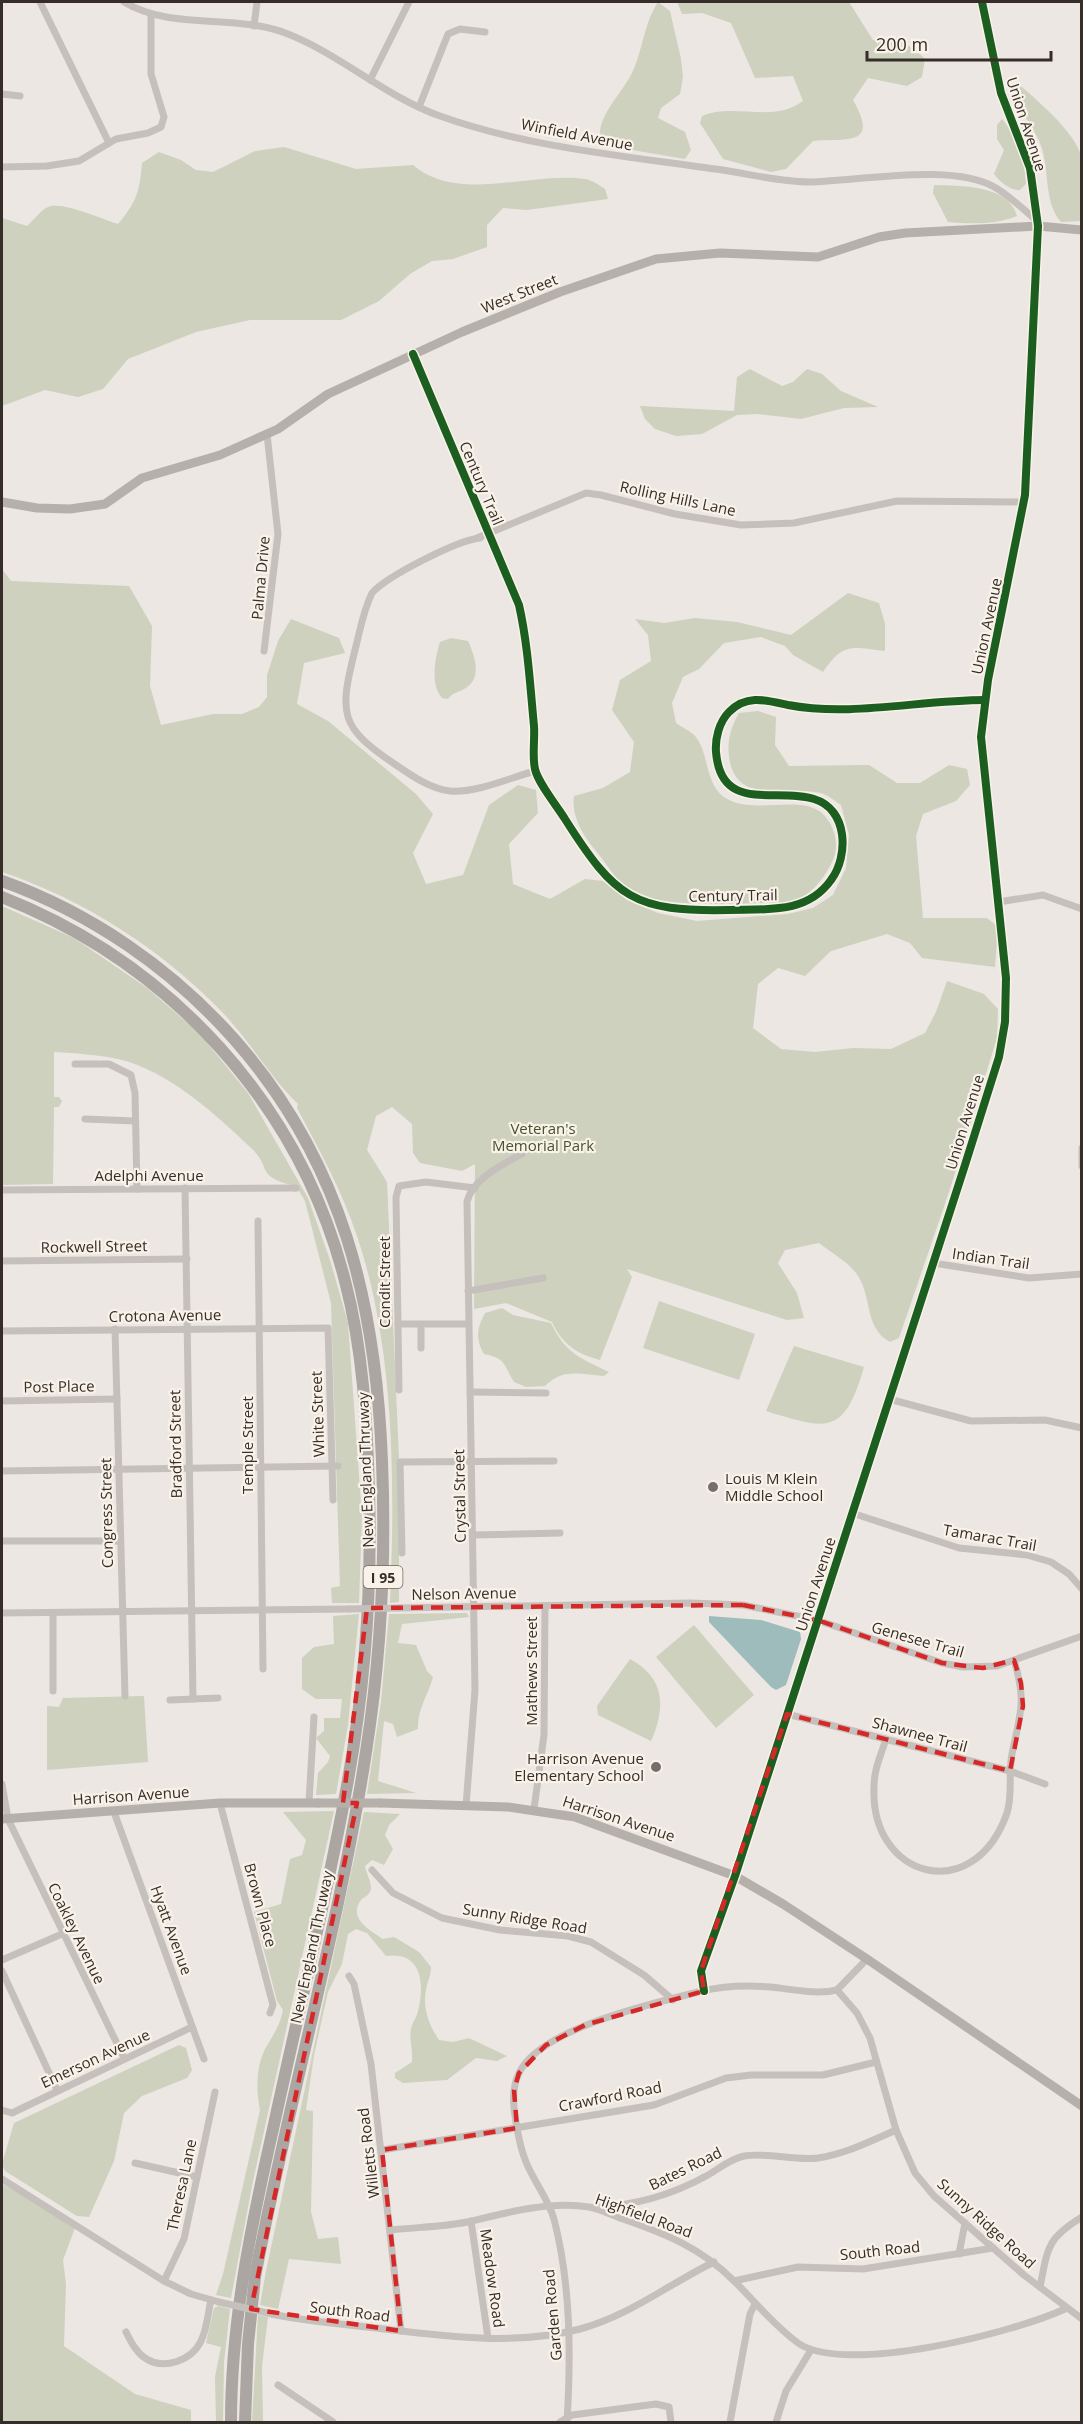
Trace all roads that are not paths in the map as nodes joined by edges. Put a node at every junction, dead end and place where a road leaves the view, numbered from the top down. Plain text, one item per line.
1 (40, 2) edge
2 (124, 2) edge
3 (257, 2) edge
4 (409, 2) edge
5 (982, 2) edge
6 (151, 15) junction
7 (254, 26) junction
8 (485, 32) dead end
9 (370, 80) junction
10 (2, 94) edge
11 (20, 96) dead end
12 (419, 107) junction
13 (109, 143) junction
14 (2, 167) edge
15 (1038, 224) junction
16 (1082, 230) edge
17 (413, 354) junction
18 (267, 434) junction
19 (2, 502) edge
20 (1024, 502) junction
21 (491, 536) junction
22 (264, 651) dead end
23 (985, 700) junction
24 (535, 771) junction
25 (2, 881) edge
26 (2, 897) edge
27 (998, 902) junction
28 (1082, 909) edge
29 (75, 1064) dead end
30 (85, 1119) dead end
31 (135, 1121) junction
32 (1082, 1148) edge
33 (522, 1154) dead end
34 (1082, 1166) edge
35 (185, 1188) junction
36 (296, 1188) dead end
37 (475, 1188) junction
38 (137, 1189) junction
39 (2, 1190) edge
40 (258, 1221) dead end
41 (187, 1258) junction
42 (2, 1261) edge
43 (933, 1263) junction
44 (1082, 1274) edge
45 (543, 1278) dead end
46 (468, 1291) junction
47 (398, 1324) junction
48 (468, 1324) junction
49 (421, 1325) junction
50 (260, 1328) junction
51 (328, 1328) joint
52 (116, 1329) junction
53 (187, 1329) junction
54 (2, 1331) edge
55 (422, 1348) dead end
56 (399, 1390) dead end
57 (470, 1392) junction
58 (546, 1393) dead end
59 (117, 1399) junction
60 (889, 1399) junction
61 (2, 1401) edge
62 (1082, 1428) edge
63 (554, 1461) dead end
64 (472, 1462) junction
65 (335, 1466) junction
66 (260, 1467) junction
67 (189, 1468) junction
68 (119, 1470) junction
69 (2, 1471) edge
70 (333, 1500) dead end
71 (852, 1513) junction
72 (560, 1533) dead end
73 (473, 1535) junction
74 (2, 1541) edge
75 (120, 1541) junction
76 (402, 1553) dead end
77 (1082, 1589) edge
78 (545, 1606) junction
79 (473, 1607) junction
80 (192, 1611) junction
81 (263, 1611) junction
82 (122, 1612) junction
83 (2, 1613) edge
84 (52, 1613) junction
85 (817, 1620) junction
86 (1082, 1636) edge
87 (1014, 1660) junction
88 (263, 1669) dead end
89 (53, 1691) dead end
90 (125, 1696) dead end
91 (218, 1698) dead end
92 (193, 1699) junction
93 (170, 1700) dead end
94 (787, 1714) junction
95 (314, 1717) dead end
96 (886, 1738) junction
97 (1010, 1772) junction
98 (2, 1784) edge
99 (1045, 1784) dead end
100 (220, 1803) junction
101 (314, 1803) junction
102 (466, 1806) junction
103 (534, 1809) junction
104 (114, 1812) junction
105 (5, 1819) edge
106 (372, 1870) dead end
107 (735, 1876) junction
108 (62, 1934) junction
109 (867, 1959) junction
110 (2, 1960) edge
111 (2, 1971) edge
112 (349, 1976) dead end
113 (837, 1990) junction
114 (704, 1991) junction
115 (673, 2000) junction
116 (270, 2013) dead end
117 (192, 2027) junction
118 (124, 2058) junction
119 (204, 2059) dead end
120 (876, 2062) junction
121 (57, 2090) junction
122 (215, 2092) dead end
123 (1082, 2106) edge
124 (5, 2112) edge
125 (517, 2128) junction
126 (896, 2130) junction
127 (382, 2150) junction
128 (135, 2163) dead end
129 (197, 2177) junction
130 (2, 2179) edge
131 (550, 2207) junction
132 (589, 2207) junction
133 (1082, 2217) edge
134 (471, 2221) junction
135 (965, 2223) junction
136 (391, 2230) junction
137 (993, 2248) junction
138 (959, 2254) junction
139 (714, 2262) junction
140 (734, 2281) junction
141 (164, 2282) junction
142 (1040, 2287) junction
143 (211, 2300) junction
144 (755, 2304) junction
145 (1067, 2308) junction
146 (1082, 2319) edge
147 (401, 2331) junction
148 (569, 2331) junction
149 (126, 2332) dead end
150 (488, 2338) junction
151 (811, 2350) junction
152 (278, 2385) dead end
153 (567, 2420) edge
154 (231, 2422) edge
155 (245, 2422) edge
156 (333, 2422) edge
157 (560, 2422) edge
158 (671, 2422) edge
159 (730, 2422) edge
160 (777, 2422) edge

1 - 13 street
2 - 6 street, Winfield Avenue
3 - 7 street
4 - 9 street
5 - 15 street, Union Avenue
6 - 7 street, Winfield Avenue
6 - 13 street
7 - 9 street, Winfield Avenue
8 - 12 street
9 - 12 street, Winfield Avenue
10 - 11 street
12 - 15 street, Winfield Avenue
13 - 14 street
15 - 16 street, West Street
15 - 17 street, West Street
15 - 20 street, Union Avenue
17 - 18 street, West Street
17 - 21 street, Century Trail
18 - 19 street, West Street
18 - 22 street, Palma Drive
20 - 21 street, Rolling Hills Lane
20 - 23 street, Union Avenue
21 - 24 street, Century Trail
21 - 24 street, Rolling Hills Lane
23 - 24 street, Century Trail
23 - 27 street, Union Avenue
25 - 155 highway, New England Thruway / I 95
26 - 154 highway, New England Thruway / I 95
27 - 28 street
27 - 43 street, Union Avenue
29 - 31 street
30 - 31 street
31 - 38 street
32 - 34 street
33 - 37 street
35 - 36 street, Adelphi Avenue
35 - 38 street, Adelphi Avenue
35 - 41 street, Bradford Street
37 - 46 street, Crystal Street
37 - 47 street, Condit Street
38 - 39 street, Adelphi Avenue
40 - 50 street, Temple Street
41 - 42 street, Rockwell Street
41 - 53 street, Bradford Street
43 - 44 street, Indian Trail
43 - 60 street, Union Avenue
45 - 46 street
46 - 48 street, Crystal Street
47 - 49 street
47 - 56 street, Condit Street
48 - 49 street
48 - 57 street, Crystal Street
49 - 55 street
50 - 51 street, Crotona Avenue
50 - 53 street, Crotona Avenue
50 - 66 street, Temple Street
51 - 65 street, White Street
52 - 53 street, Crotona Avenue
52 - 54 street, Crotona Avenue
52 - 59 street, Congress Street
53 - 67 street, Bradford Street
57 - 58 street
57 - 64 street, Crystal Street
59 - 61 street, Post Place
59 - 68 street, Congress Street
60 - 62 street
60 - 71 street, Union Avenue
63 - 64 street
64 - 73 street, Crystal Street
64 - 76 street
65 - 66 street
65 - 70 street, White Street
66 - 67 street
66 - 81 street, Temple Street
67 - 68 street
67 - 80 street, Bradford Street
68 - 69 street
68 - 75 street, Congress Street
71 - 77 street, Tamarac Trail
71 - 85 street, Union Avenue
72 - 73 street
73 - 79 street, Crystal Street
74 - 75 street
75 - 82 street, Congress Street
78 - 79 street, Nelson Avenue
78 - 85 street, Nelson Avenue
78 - 103 street, Mathews Street
79 - 81 street, Nelson Avenue, bridge
79 - 102 street, Crystal Street
80 - 81 street, Nelson Avenue
80 - 82 street, Nelson Avenue
80 - 92 street, Bradford Street
81 - 88 street, Temple Street
82 - 84 street, Nelson Avenue
82 - 90 street, Congress Street
83 - 84 street, Nelson Avenue
84 - 89 street
85 - 87 street, Genesee Trail
85 - 94 street, Union Avenue
86 - 87 street, Genesee Trail
87 - 97 street
91 - 92 street
92 - 93 street
94 - 96 street, Shawnee Trail
94 - 107 street, Union Avenue
95 - 101 street
96 - 97 street, Shawnee Trail
96 - 97 street
97 - 99 street, Shawnee Trail
98 - 105 street, Coakley Avenue
100 - 101 street, Harrison Avenue
100 - 104 street, Harrison Avenue
100 - 116 street, Brown Place
101 - 102 street, Harrison Avenue, bridge
102 - 103 street, Harrison Avenue
103 - 107 street, Harrison Avenue
104 - 105 street, Harrison Avenue
104 - 117 street, Hyatt Avenue
105 - 108 street, Coakley Avenue
106 - 115 street, Sunny Ridge Road
107 - 109 street, Harrison Avenue
107 - 114 street, Union Avenue
108 - 110 street
108 - 118 street, Coakley Avenue
109 - 113 street
109 - 123 street, Harrison Avenue
111 - 121 street
112 - 127 street, Willetts Road
113 - 114 street
113 - 120 street, Sunny Ridge Road
114 - 115 street
115 - 125 street
117 - 118 street, Emerson Avenue
117 - 119 street, Hyatt Avenue
118 - 121 street, Emerson Avenue
120 - 125 street, Crawford Road
120 - 126 street, Sunny Ridge Road
121 - 124 street, Emerson Avenue
122 - 129 street, Theresa Lane
125 - 127 street, Crawford Road
125 - 131 street
126 - 132 street, Bates Road
126 - 135 street, Sunny Ridge Road
127 - 136 street, Willetts Road
128 - 129 street
129 - 141 street, Theresa Lane
130 - 141 street, South Road
131 - 132 street, Highfield Road
131 - 134 street
131 - 148 street, Garden Road
132 - 139 street, Highfield Road
133 - 142 street
134 - 136 street
134 - 150 street, Meadow Road
135 - 137 street, Sunny Ridge Road
135 - 138 street
136 - 147 street, Willetts Road
137 - 138 street, South Road
137 - 142 street, Sunny Ridge Road
138 - 140 street, South Road
139 - 140 street, Highfield Road
139 - 148 street, South Road
140 - 144 street, Highfield Road
141 - 143 street, South Road
142 - 145 street, Sunny Ridge Road
143 - 147 street, South Road, bridge
143 - 149 street
144 - 151 street, Highfield Road
144 - 159 street
145 - 146 street, Sunny Ridge Road
145 - 151 street, Highfield Road
147 - 150 street, South Road
148 - 150 street, South Road
148 - 153 street, Garden Road
151 - 160 street
152 - 156 street
153 - 157 street
153 - 158 street

